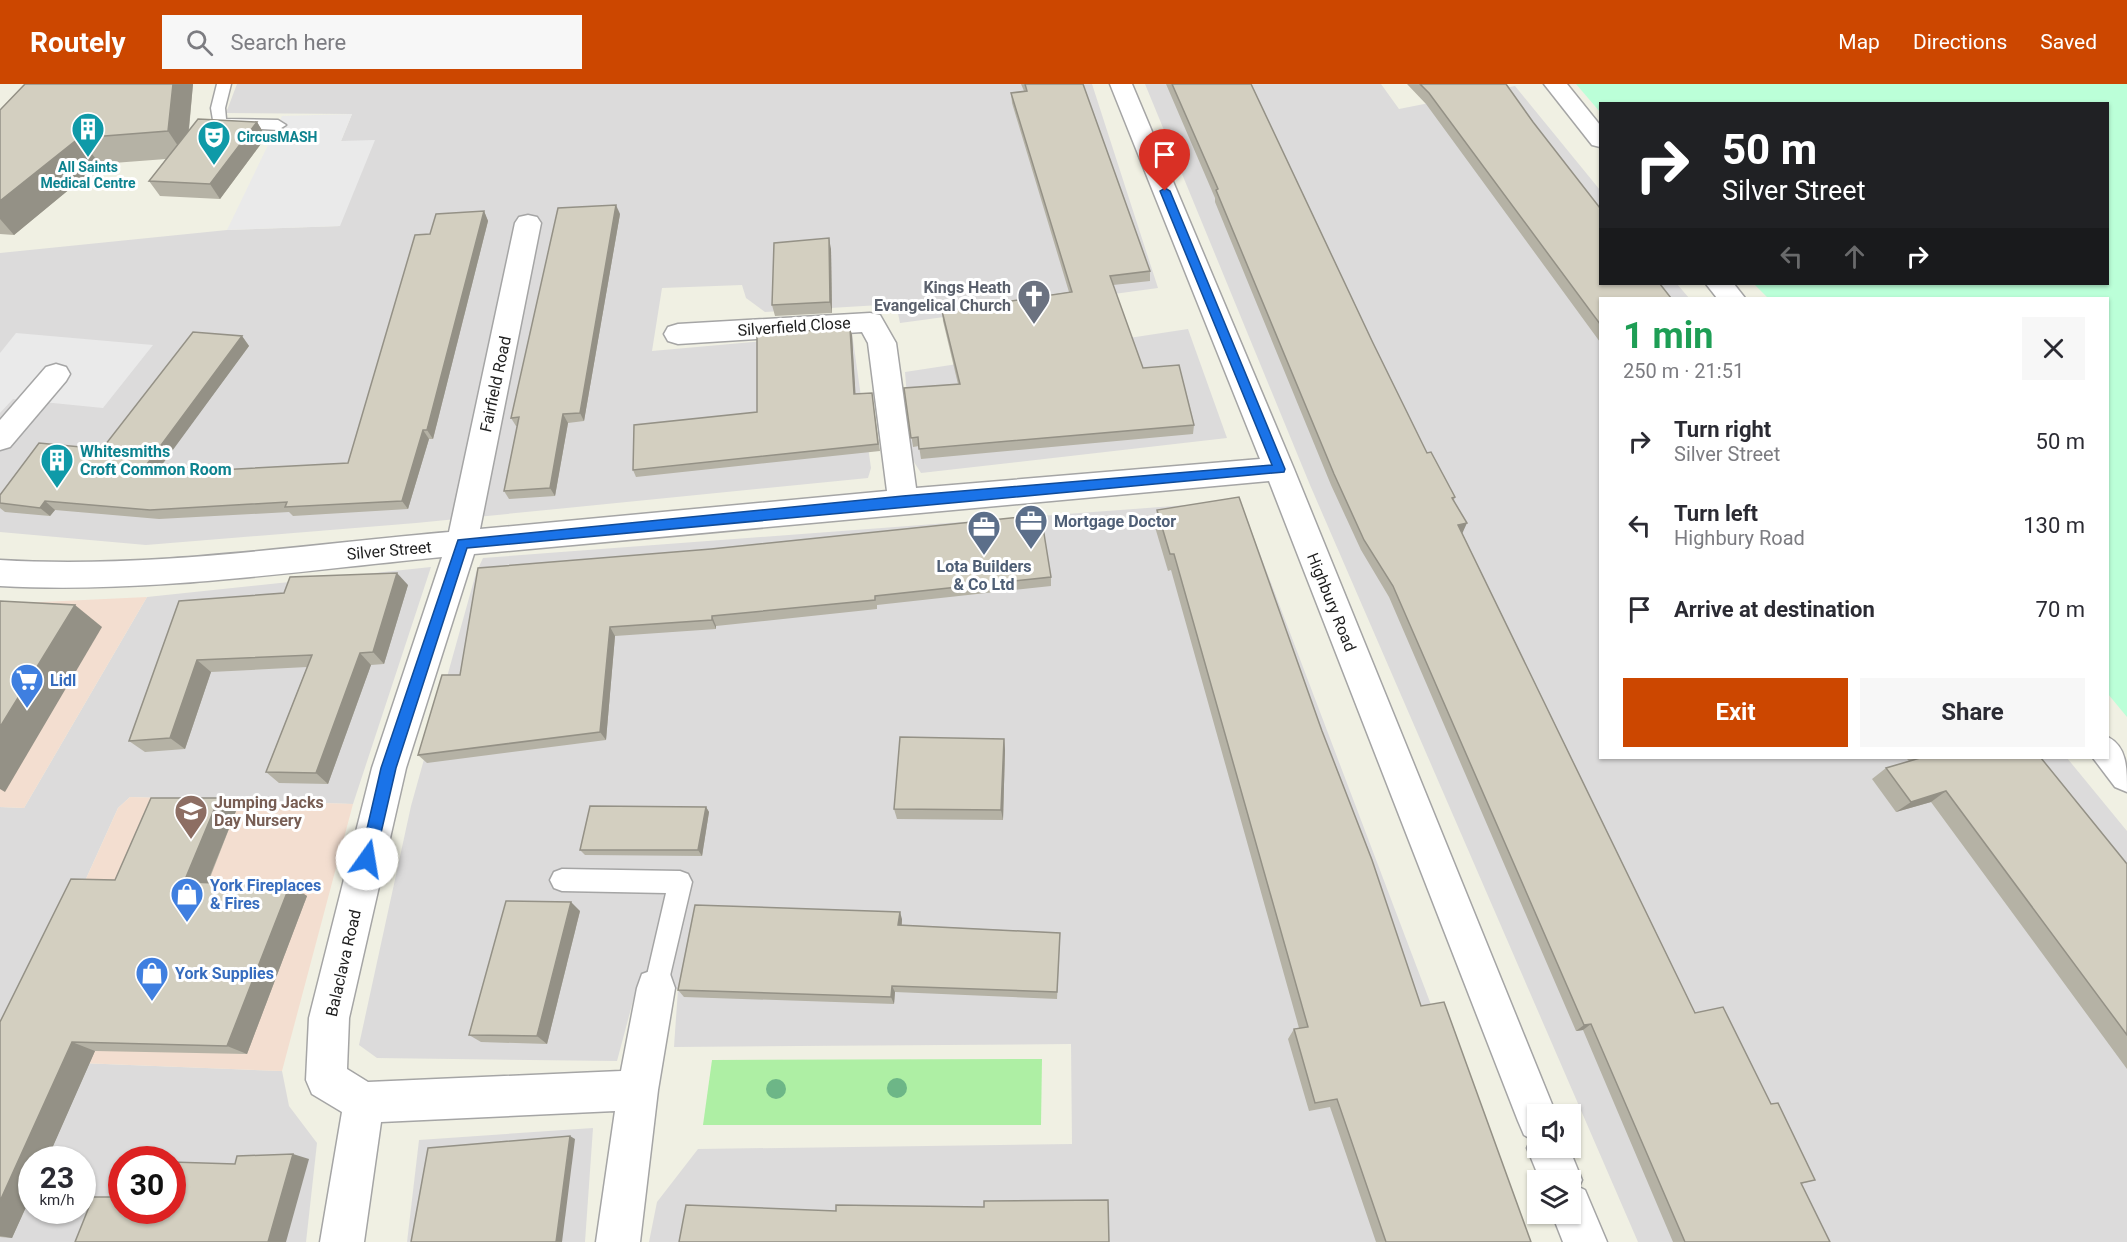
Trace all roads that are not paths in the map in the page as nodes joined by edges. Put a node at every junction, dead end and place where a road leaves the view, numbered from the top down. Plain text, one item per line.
1 (224, 84) edge
2 (1121, 84) edge
3 (1555, 84) edge
4 (278, 125) dead end
5 (1599, 139) edge
6 (528, 223) dead end
7 (1720, 285) edge
8 (1731, 297) edge
9 (678, 334) dead end
10 (56, 374) dead end
11 (0, 439) edge
12 (1279, 469) junction
13 (903, 501) junction
14 (462, 544) junction
15 (0, 573) edge
16 (2109, 753) edge
17 (2127, 776) edge
18 (562, 880) dead end
19 (656, 987) joint
20 (638, 1090) junction
21 (364, 1102) junction
22 (1531, 1104) edge
23 (1578, 1224) edge
24 (342, 1242) edge
25 (618, 1242) edge
26 (1585, 1242) edge

1 - 4 lane
2 - 12 street, Highbury Road
3 - 5 street
6 - 14 street, Fairfield Road
7 - 8 street
9 - 13 street, Silverfield Close
10 - 11 street
12 - 13 street, Silver Street
12 - 22 street, Highbury Road
13 - 14 street, Silver Street
14 - 15 street, Silver Street
14 - 21 street, Balaclava Road
16 - 17 street
18 - 19 lane
19 - 20 street
20 - 21 street
20 - 25 street
21 - 24 street
23 - 26 street

